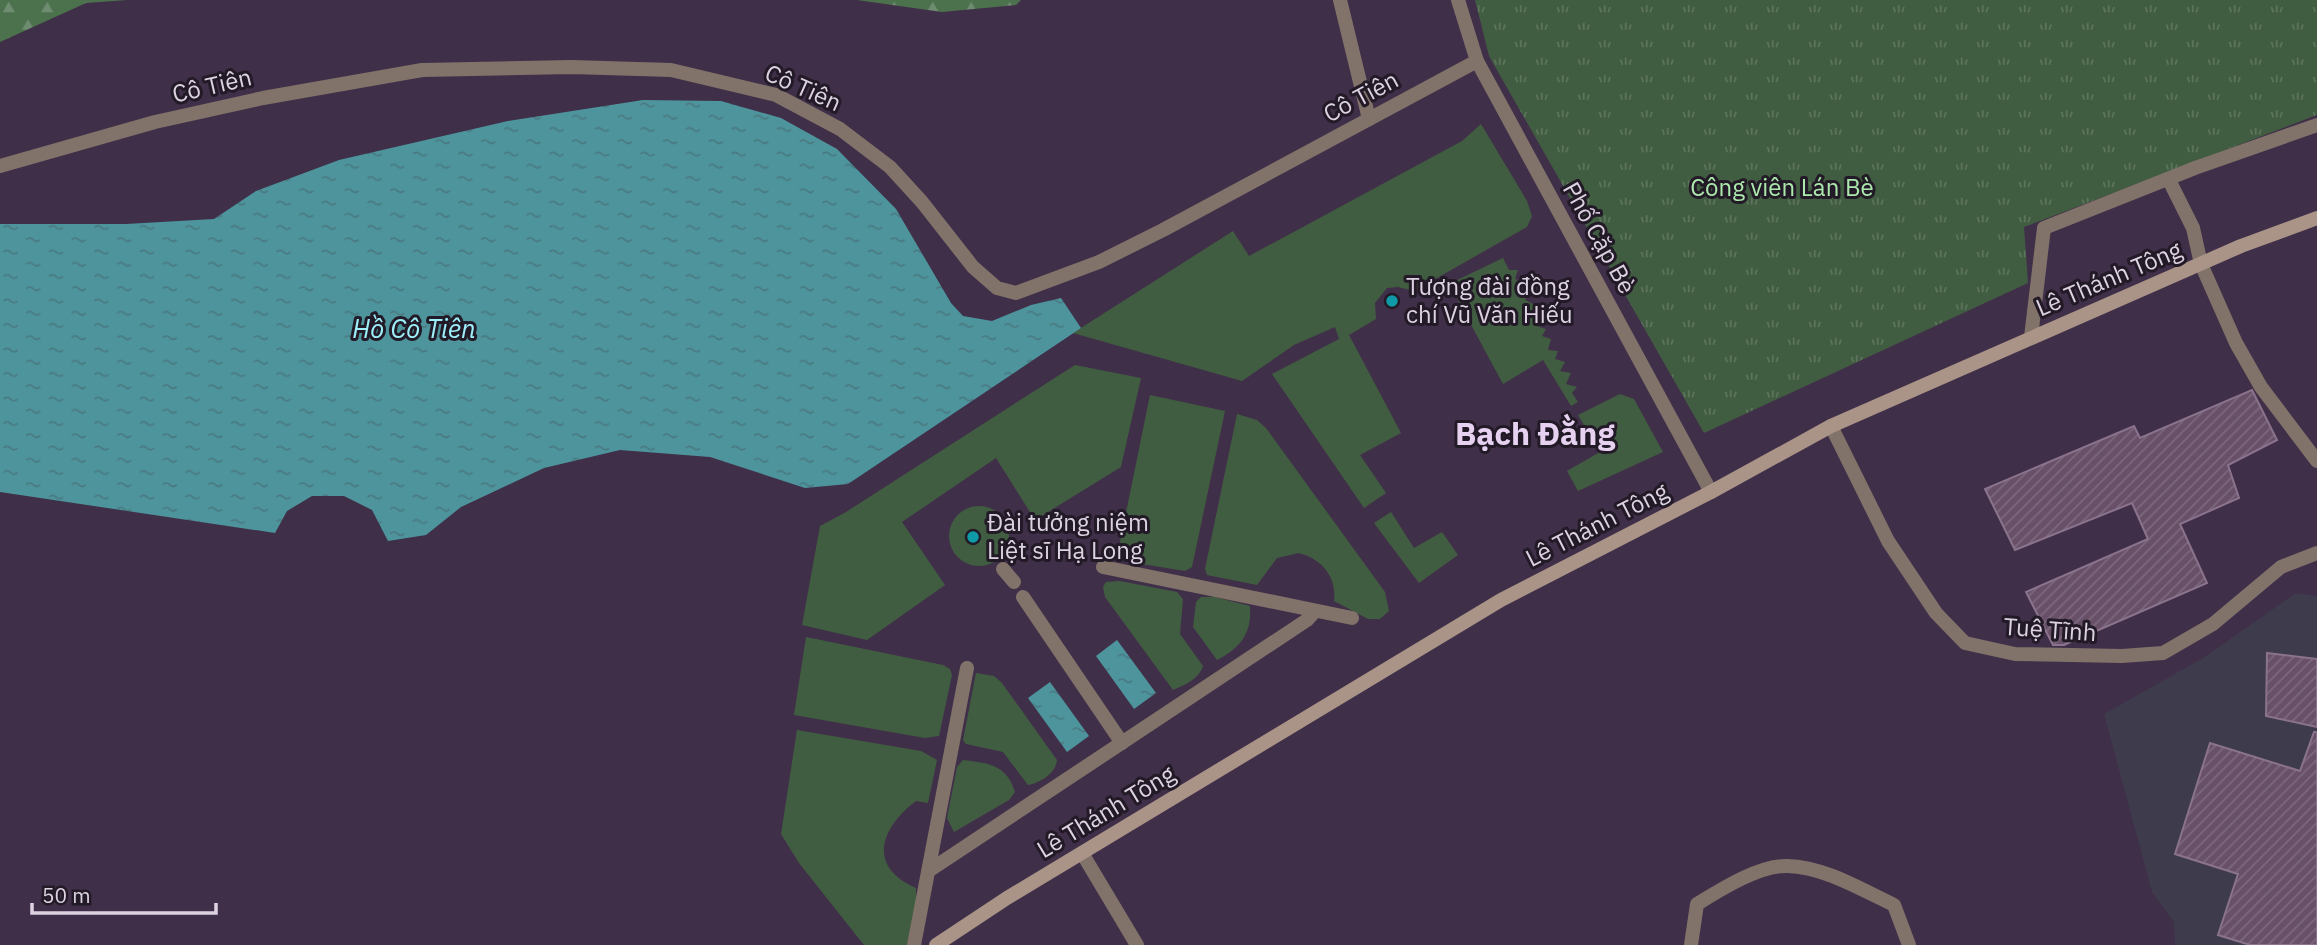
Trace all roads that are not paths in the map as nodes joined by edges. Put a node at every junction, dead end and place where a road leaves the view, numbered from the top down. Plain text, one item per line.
1 (1340, 0) edge
2 (1458, 0) edge
3 (1477, 61) junction
4 (1369, 119) junction
5 (2317, 125) edge
6 (0, 166) edge
7 (2169, 180) junction
8 (2317, 218) edge
9 (2200, 264) junction
10 (2031, 337) junction
11 (1831, 426) junction
12 (2317, 461) edge
13 (1712, 492) junction
14 (2317, 553) edge
15 (1104, 567) dead end
16 (1003, 569) dead end
17 (1014, 582) dead end
18 (1023, 597) dead end
19 (1315, 611) junction
20 (1352, 618) dead end
21 (967, 668) dead end
22 (1122, 743) junction
23 (1082, 853) junction
24 (930, 870) junction
25 (914, 945) edge
26 (936, 945) edge
27 (1137, 945) edge
28 (1691, 945) edge
29 (1909, 945) edge

1 - 4 street
2 - 3 street, Phố Cặp Bè
3 - 4 street, Cô Tiên
3 - 13 street, Phố Cặp Bè
4 - 6 street, Cô Tiên
5 - 7 street
7 - 9 street
7 - 10 street
8 - 9 main road, Lê Thánh Tông
9 - 10 main road, Lê Thánh Tông
9 - 12 street
10 - 11 main road, Lê Thánh Tông
11 - 13 main road, Lê Thánh Tông
11 - 14 street, Tuệ Tĩnh
13 - 23 main road, Lê Thánh Tông
15 - 19 street
16 - 17 street
18 - 22 street
19 - 20 street
19 - 22 street
21 - 24 street
22 - 24 street
23 - 26 main road, Lê Thánh Tông
23 - 27 street
24 - 25 street
28 - 29 street

